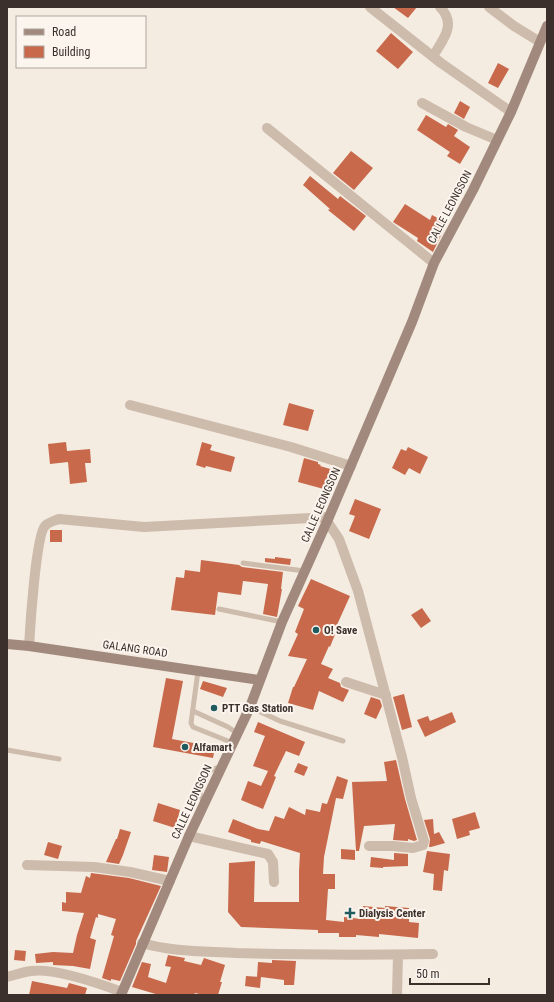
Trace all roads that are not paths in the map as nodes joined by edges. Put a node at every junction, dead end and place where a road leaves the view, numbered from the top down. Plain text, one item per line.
1 (370, 7) edge
2 (440, 7) edge
3 (489, 7) edge
4 (547, 26) edge
5 (540, 42) junction
6 (433, 56) junction
7 (422, 103) dead end
8 (511, 112) junction
9 (267, 128) dead end
10 (497, 140) junction
11 (434, 263) junction
12 (130, 405) dead end
13 (351, 466) junction
14 (328, 519) junction
15 (243, 563) dead end
16 (305, 571) junction
17 (219, 609) dead end
18 (282, 622) junction
19 (7, 644) edge
20 (29, 646) junction
21 (198, 671) junction
22 (259, 680) junction
23 (346, 682) dead end
24 (386, 695) junction
25 (250, 706) junction
26 (193, 711) junction
27 (237, 733) junction
28 (343, 741) dead end
29 (232, 743) junction
30 (7, 750) edge
31 (59, 759) dead end
32 (189, 836) junction
33 (369, 846) dead end
34 (27, 865) dead end
35 (170, 881) junction
36 (274, 882) dead end
37 (142, 943) junction
38 (433, 954) dead end
39 (398, 955) junction
40 (7, 977) edge
41 (121, 994) edge
42 (397, 995) edge

1 - 6 street
2 - 6 street
3 - 5 street
4 - 5 main road, CALLE LEONGSON
5 - 8 main road, CALLE LEONGSON
6 - 8 street
7 - 10 street
8 - 10 main road, CALLE LEONGSON
9 - 11 street
10 - 11 main road, CALLE LEONGSON
11 - 13 main road, CALLE LEONGSON
12 - 13 street
13 - 14 main road, CALLE LEONGSON
14 - 16 main road, CALLE LEONGSON
14 - 20 street
14 - 24 street
15 - 16 lane
16 - 18 main road, CALLE LEONGSON
17 - 18 lane
18 - 22 main road, CALLE LEONGSON
19 - 20 main road, GALANG ROAD
20 - 21 main road, GALANG ROAD
21 - 22 main road, GALANG ROAD
21 - 26 lane
22 - 25 main road, CALLE LEONGSON
23 - 24 street
24 - 33 street
25 - 27 main road, CALLE LEONGSON
25 - 28 lane
26 - 27 lane
26 - 29 lane
27 - 29 main road, CALLE LEONGSON
29 - 32 main road, CALLE LEONGSON
30 - 31 lane
32 - 35 main road, CALLE LEONGSON
32 - 36 street
34 - 35 street
35 - 37 main road, CALLE LEONGSON
37 - 39 street
37 - 41 main road, CALLE LEONGSON
38 - 39 street
39 - 42 street
40 - 41 street

